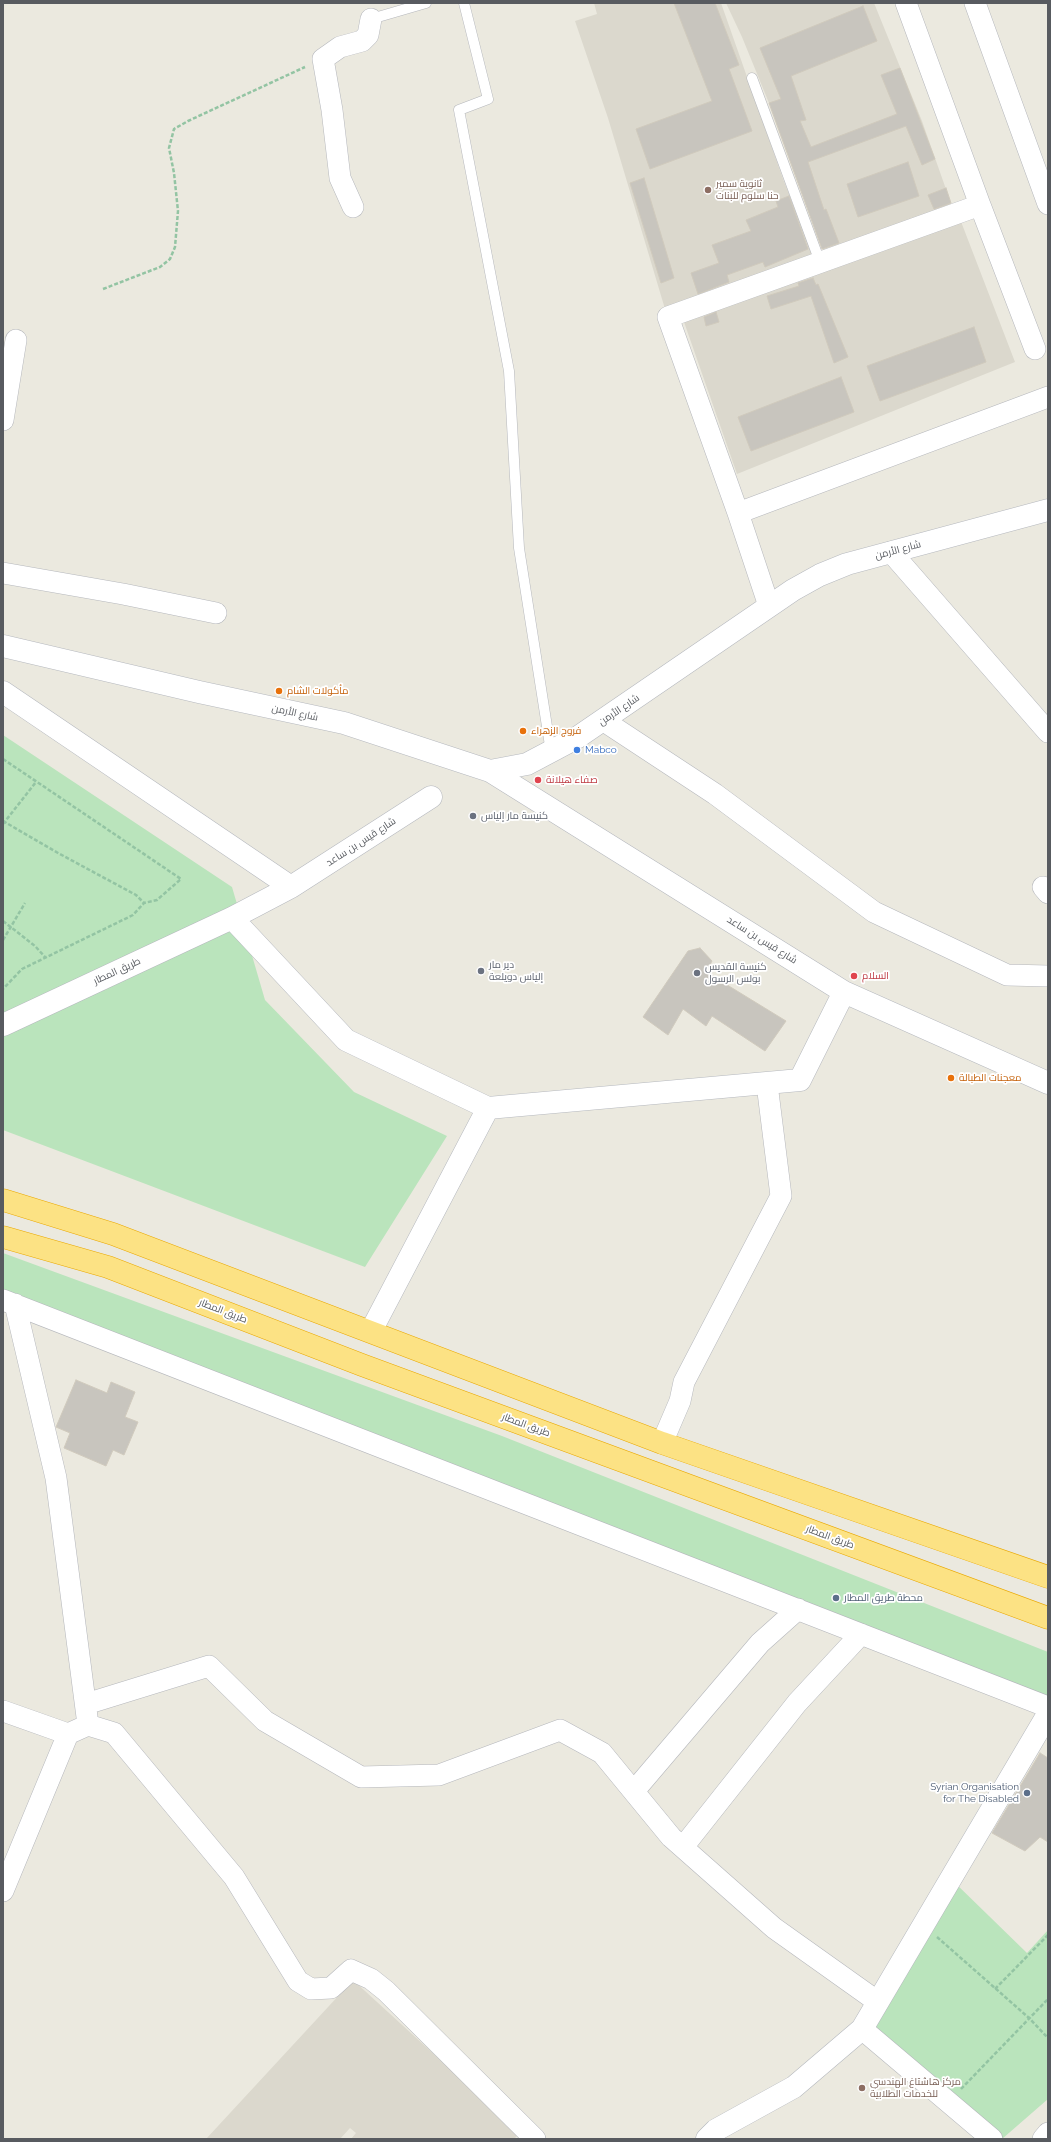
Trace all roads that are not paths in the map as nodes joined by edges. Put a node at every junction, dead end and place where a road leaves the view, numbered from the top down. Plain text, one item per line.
1 (426, 3) edge
2 (464, 3) edge
3 (906, 3) edge
4 (975, 3) edge
5 (371, 19) joint
6 (752, 78) dead end
7 (1048, 204) edge
8 (980, 205) junction
9 (353, 206) dead end
10 (820, 262) junction
11 (16, 340) dead end
12 (1035, 349) dead end
13 (1048, 397) edge
14 (3, 420) edge
15 (1048, 510) edge
16 (738, 513) junction
17 (891, 552) junction
18 (3, 573) edge
19 (769, 606) junction
20 (216, 613) dead end
21 (3, 646) edge
22 (3, 692) edge
23 (604, 721) junction
24 (1048, 732) edge
25 (551, 752) junction
26 (490, 770) junction
27 (431, 797) dead end
28 (291, 888) junction
29 (232, 918) junction
30 (1048, 976) edge
31 (844, 992) junction
32 (3, 1024) edge
33 (1048, 1082) edge
34 (767, 1084) junction
35 (488, 1108) junction
36 (3, 1200) edge
37 (3, 1236) edge
38 (9, 1302) edge
39 (371, 1331) junction
40 (662, 1443) junction
41 (1048, 1577) edge
42 (798, 1609) junction
43 (1048, 1618) edge
44 (861, 1634) junction
45 (86, 1704) junction
46 (1048, 1707) edge
47 (3, 1711) edge
48 (1048, 1714) edge
49 (88, 1725) junction
50 (68, 1734) junction
51 (634, 1791) junction
52 (683, 1847) junction
53 (3, 1891) edge
54 (878, 2002) junction
55 (862, 2029) junction
56 (1048, 2133) edge
57 (535, 2139) edge
58 (707, 2139) edge
59 (992, 2139) edge
60 (1043, 2139) edge

1 - 5 lane
2 - 25 lane
3 - 8 street
4 - 7 street
5 - 9 street
6 - 10 lane
8 - 10 street
8 - 12 street
10 - 16 street
11 - 14 street
13 - 16 street
15 - 17 main road, شارع الأرمن
16 - 19 street
17 - 19 main road, شارع الأرمن
17 - 24 street
18 - 20 street
19 - 23 main road, شارع الأرمن
21 - 26 main road, شارع الأرمن
22 - 28 main road
23 - 25 main road, شارع الأرمن
23 - 30 street
25 - 26 main road, شارع الأرمن
26 - 31 main road, شارع قيس بن ساعد
27 - 28 main road, شارع قيس بن ساعد
28 - 29 main road, شارع قيس بن ساعد
29 - 32 main road, طريق المطار
29 - 35 main road
31 - 33 main road, شارع قيس بن ساعد
31 - 34 main road
34 - 35 main road
34 - 40 street
35 - 39 main road
36 - 39 highway
37 - 43 highway, طريق المطار
38 - 42 street
38 - 45 street
39 - 40 highway
40 - 41 highway
42 - 44 street
42 - 51 street
44 - 46 street
44 - 52 street
45 - 49 street
45 - 51 street
47 - 50 street
48 - 54 main road
49 - 50 street
49 - 57 street
50 - 53 street
51 - 52 street
52 - 54 street
54 - 55 main road
55 - 58 main road
55 - 59 street
56 - 60 street

